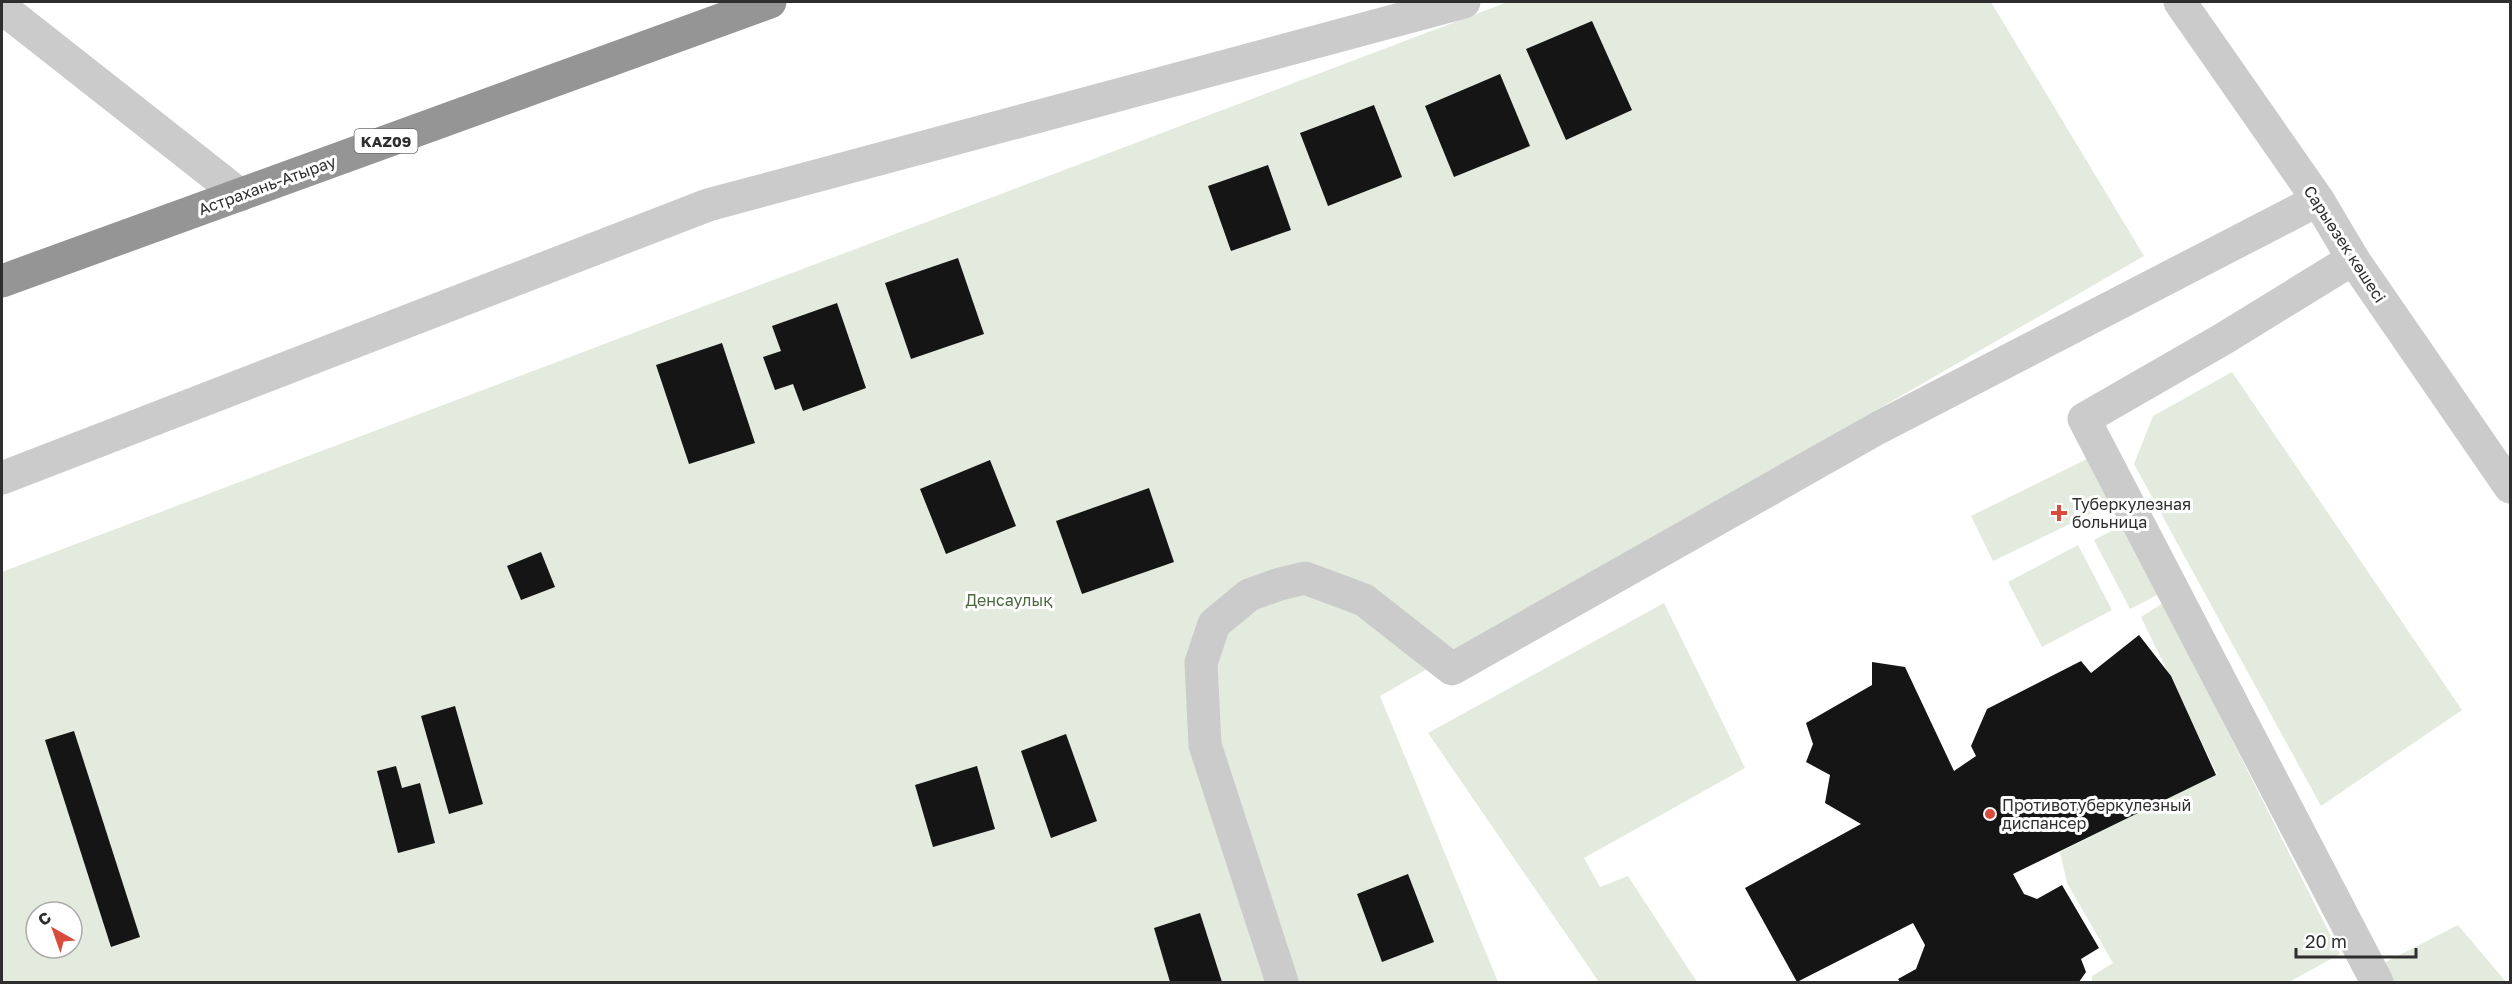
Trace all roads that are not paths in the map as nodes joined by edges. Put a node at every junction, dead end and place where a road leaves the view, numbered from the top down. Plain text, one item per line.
1 (770, 2) edge
2 (1464, 2) edge
3 (2180, 2) edge
4 (2, 12) edge
5 (240, 195) junction
6 (2318, 200) junction
7 (2353, 259) junction
8 (2, 281) edge
9 (2, 478) edge
10 (2511, 487) edge
11 (1282, 982) edge
12 (2377, 982) edge

1 - 5 highway, Астрахань-Атырау / KAZ09
2 - 9 street
3 - 6 street, Сарыөзек көшесі
4 - 5 street
5 - 8 highway, Астрахань-Атырау / KAZ09
6 - 7 street, Сарыөзек көшесі
6 - 11 street
7 - 10 street, Сарыөзек көшесі
7 - 12 street

